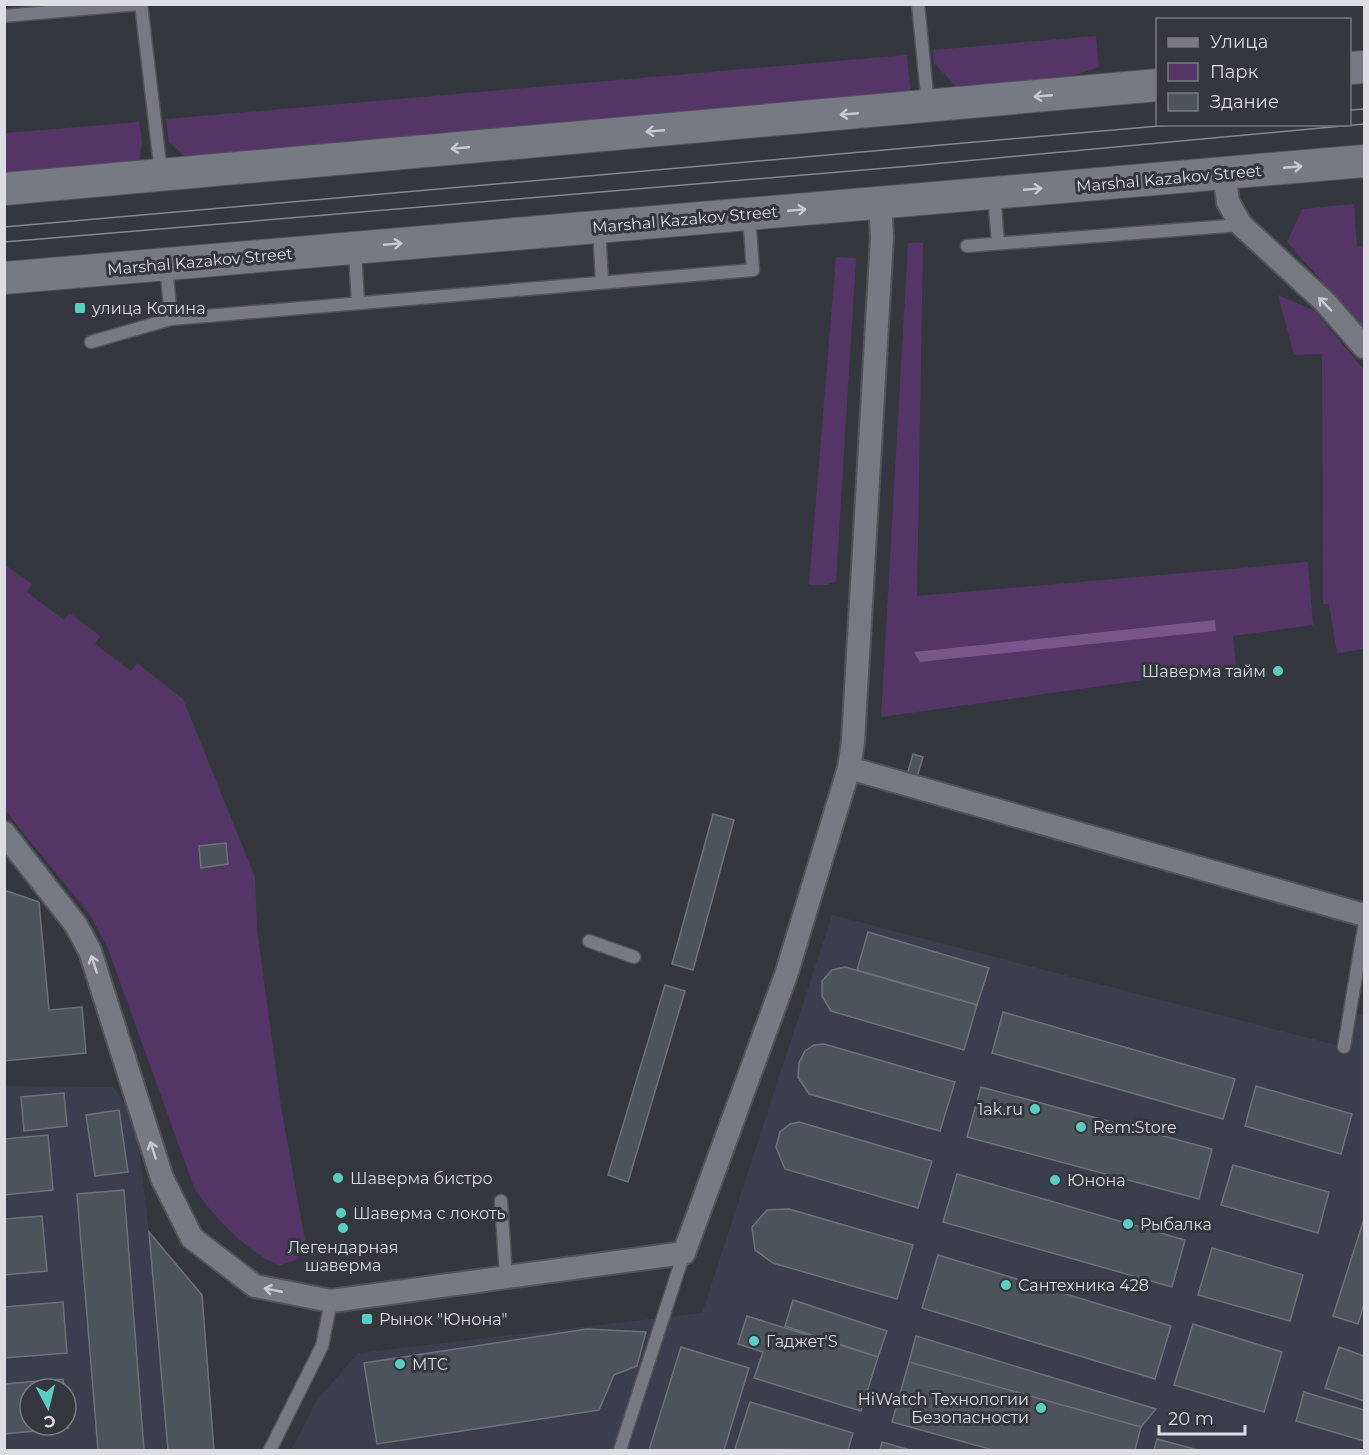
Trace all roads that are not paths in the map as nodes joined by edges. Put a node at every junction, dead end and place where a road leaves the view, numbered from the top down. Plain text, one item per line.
1 (140, 4) edge
2 (918, 4) edge
3 (4, 16) edge
4 (1156, 85) edge
5 (928, 107) junction
6 (1365, 161) edge
7 (1224, 173) junction
8 (161, 175) junction
9 (4, 189) edge
10 (994, 193) junction
11 (880, 202) junction
12 (749, 214) junction
13 (1241, 225) junction
14 (599, 227) junction
15 (998, 243) junction
16 (968, 246) dead end
17 (355, 248) junction
18 (166, 264) junction
19 (4, 278) edge
20 (602, 282) junction
21 (358, 303) junction
22 (171, 319) junction
23 (91, 342) dead end
24 (1365, 347) edge
25 (849, 768) junction
26 (4, 833) edge
27 (1365, 915) edge
28 (1365, 927) edge
29 (589, 941) dead end
30 (634, 957) dead end
31 (1351, 1006) junction
32 (1365, 1009) edge
33 (1344, 1047) dead end
34 (501, 1201) dead end
35 (684, 1253) junction
36 (506, 1277) junction
37 (331, 1300) junction
38 (270, 1450) edge
39 (620, 1450) edge

1 - 3 lane
1 - 8 lane
2 - 5 lane
4 -> 5 main road
5 -> 8 main road
7 -> 6 main road, Marshal Kazakov Street
10 -> 7 main road, Marshal Kazakov Street
7 - 13 street
8 - 9 main road
10 - 11 main road, Marshal Kazakov Street
10 - 15 lane
12 -> 11 main road, Marshal Kazakov Street
11 - 25 street
12 - 14 main road, Marshal Kazakov Street
12 - 20 lane
13 - 15 lane
24 -> 13 street
17 -> 14 main road, Marshal Kazakov Street
14 - 20 lane
15 - 16 lane
17 - 18 main road, Marshal Kazakov Street
17 - 21 lane
18 - 19 main road, Marshal Kazakov Street
18 - 22 lane
20 - 21 lane
21 - 22 lane
22 - 23 lane
25 - 27 street
25 - 35 street
37 -> 26 street
28 - 31 lane
29 - 30 lane
31 - 32 lane
31 - 33 lane
34 - 36 lane
35 - 36 street
35 - 39 lane
36 - 37 street
37 - 38 lane

